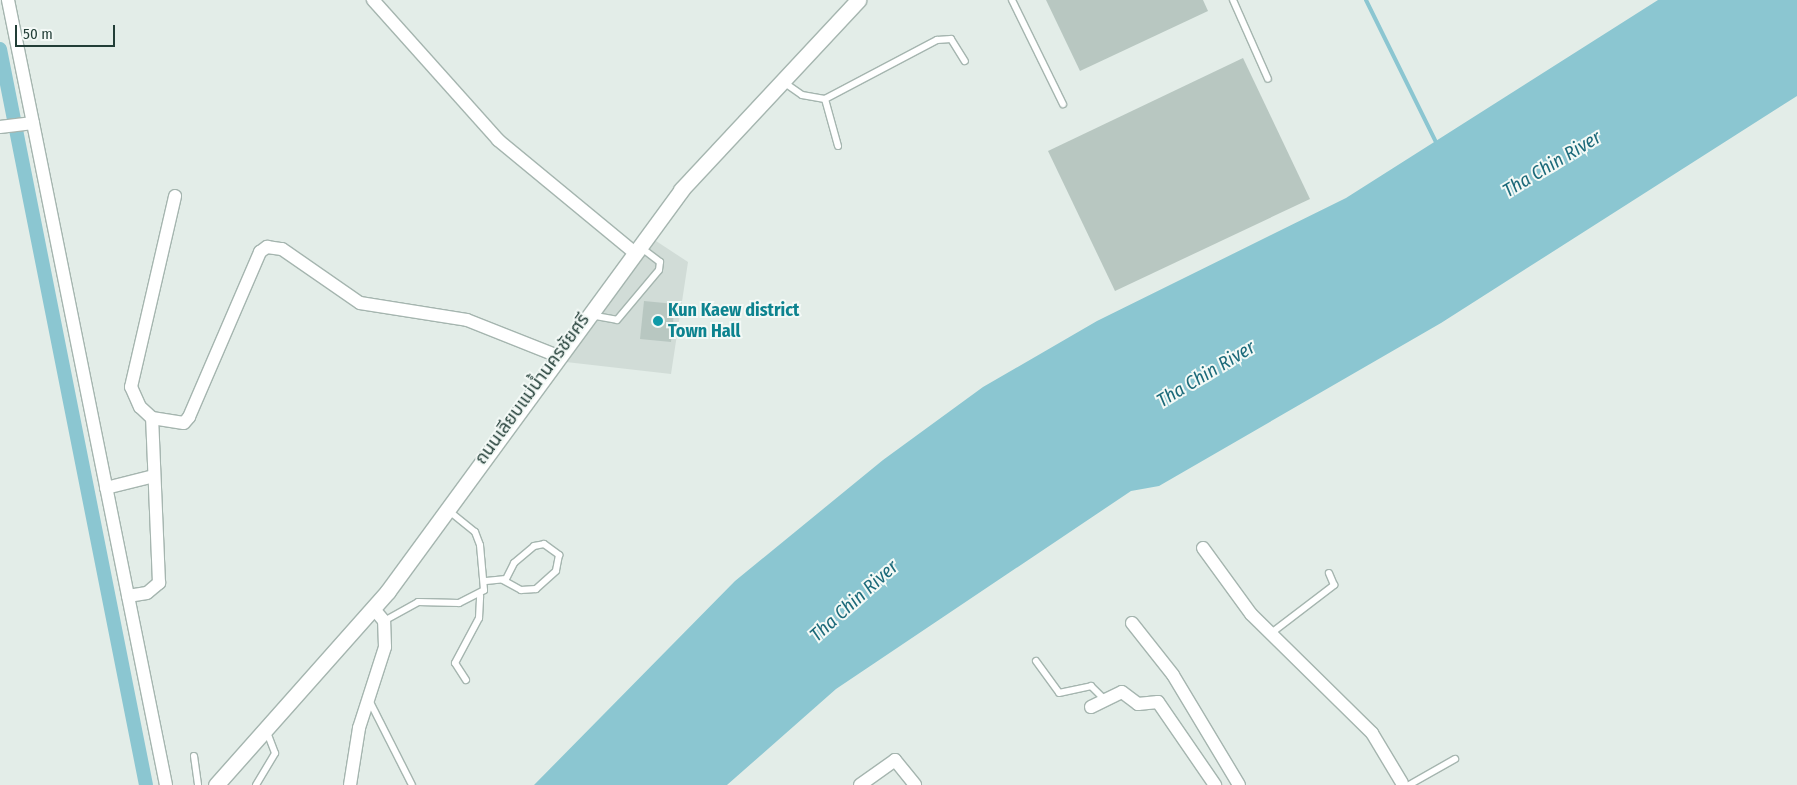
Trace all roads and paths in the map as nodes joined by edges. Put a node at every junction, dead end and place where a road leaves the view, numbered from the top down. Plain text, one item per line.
1 (8, 0) edge
2 (372, 0) edge
3 (858, 0) edge
4 (1012, 0) edge
5 (1233, 0) edge
6 (965, 61) dead end
7 (1268, 79) dead end
8 (781, 80) junction
9 (825, 99) junction
10 (1063, 104) dead end
11 (31, 124) junction
12 (0, 127) edge
13 (838, 146) dead end
14 (175, 196) dead end
15 (636, 249) junction
16 (587, 315) junction
17 (558, 356) junction
18 (152, 418) junction
19 (154, 476) junction
20 (106, 488) junction
21 (446, 508) junction
22 (1203, 548) dead end
23 (1328, 573) dead end
24 (503, 580) junction
25 (486, 582) junction
26 (128, 596) junction
27 (480, 596) junction
28 (374, 609) junction
29 (384, 621) junction
30 (1132, 623) dead end
31 (1270, 634) junction
32 (1036, 661) dead end
33 (466, 680) dead end
34 (1104, 698) junction
35 (368, 699) junction
36 (1091, 707) dead end
37 (266, 730) junction
38 (194, 756) dead end
39 (1455, 759) dead end
40 (1401, 784) edge
41 (166, 785) edge
42 (198, 785) edge
43 (216, 785) edge
44 (256, 785) edge
45 (350, 785) edge
46 (412, 785) edge
47 (860, 785) edge
48 (915, 785) edge
49 (1216, 785) edge
50 (1239, 785) edge

1 - 11 street
2 - 15 street
3 - 8 main road, ถนนเลียบแม่น้ำนครชัยศรี
4 - 10 lane
5 - 7 lane
6 - 9 lane
8 - 9 lane
8 - 15 main road, ถนนเลียบแม่น้ำนครชัยศรี
9 - 13 lane
11 - 12 street
11 - 20 street
14 - 18 street
15 - 16 main road, ถนนเลียบแม่น้ำนครชัยศรี
15 - 16 lane
16 - 17 main road, ถนนเลียบแม่น้ำนครชัยศรี
17 - 18 street
17 - 21 main road, ถนนเลียบแม่น้ำนครชัยศรี
18 - 19 street
19 - 20 street
19 - 26 street
20 - 26 street
21 - 25 lane
21 - 28 main road, ถนนเลียบแม่น้ำนครชัยศรี
22 - 31 street
23 - 31 lane
24 - 24 lane
24 - 25 lane
25 - 27 lane
26 - 41 street
27 - 29 lane
27 - 33 lane
28 - 29 street
28 - 37 main road, ถนนเลียบแม่น้ำนครชัยศรี
29 - 35 street
30 - 50 street
31 - 40 street
32 - 34 lane
34 - 36 street
34 - 49 street
35 - 45 street
35 - 46 lane
37 - 43 main road, ถนนเลียบแม่น้ำนครชัยศรี
37 - 44 lane
38 - 42 lane
39 - 40 lane
47 - 48 street

